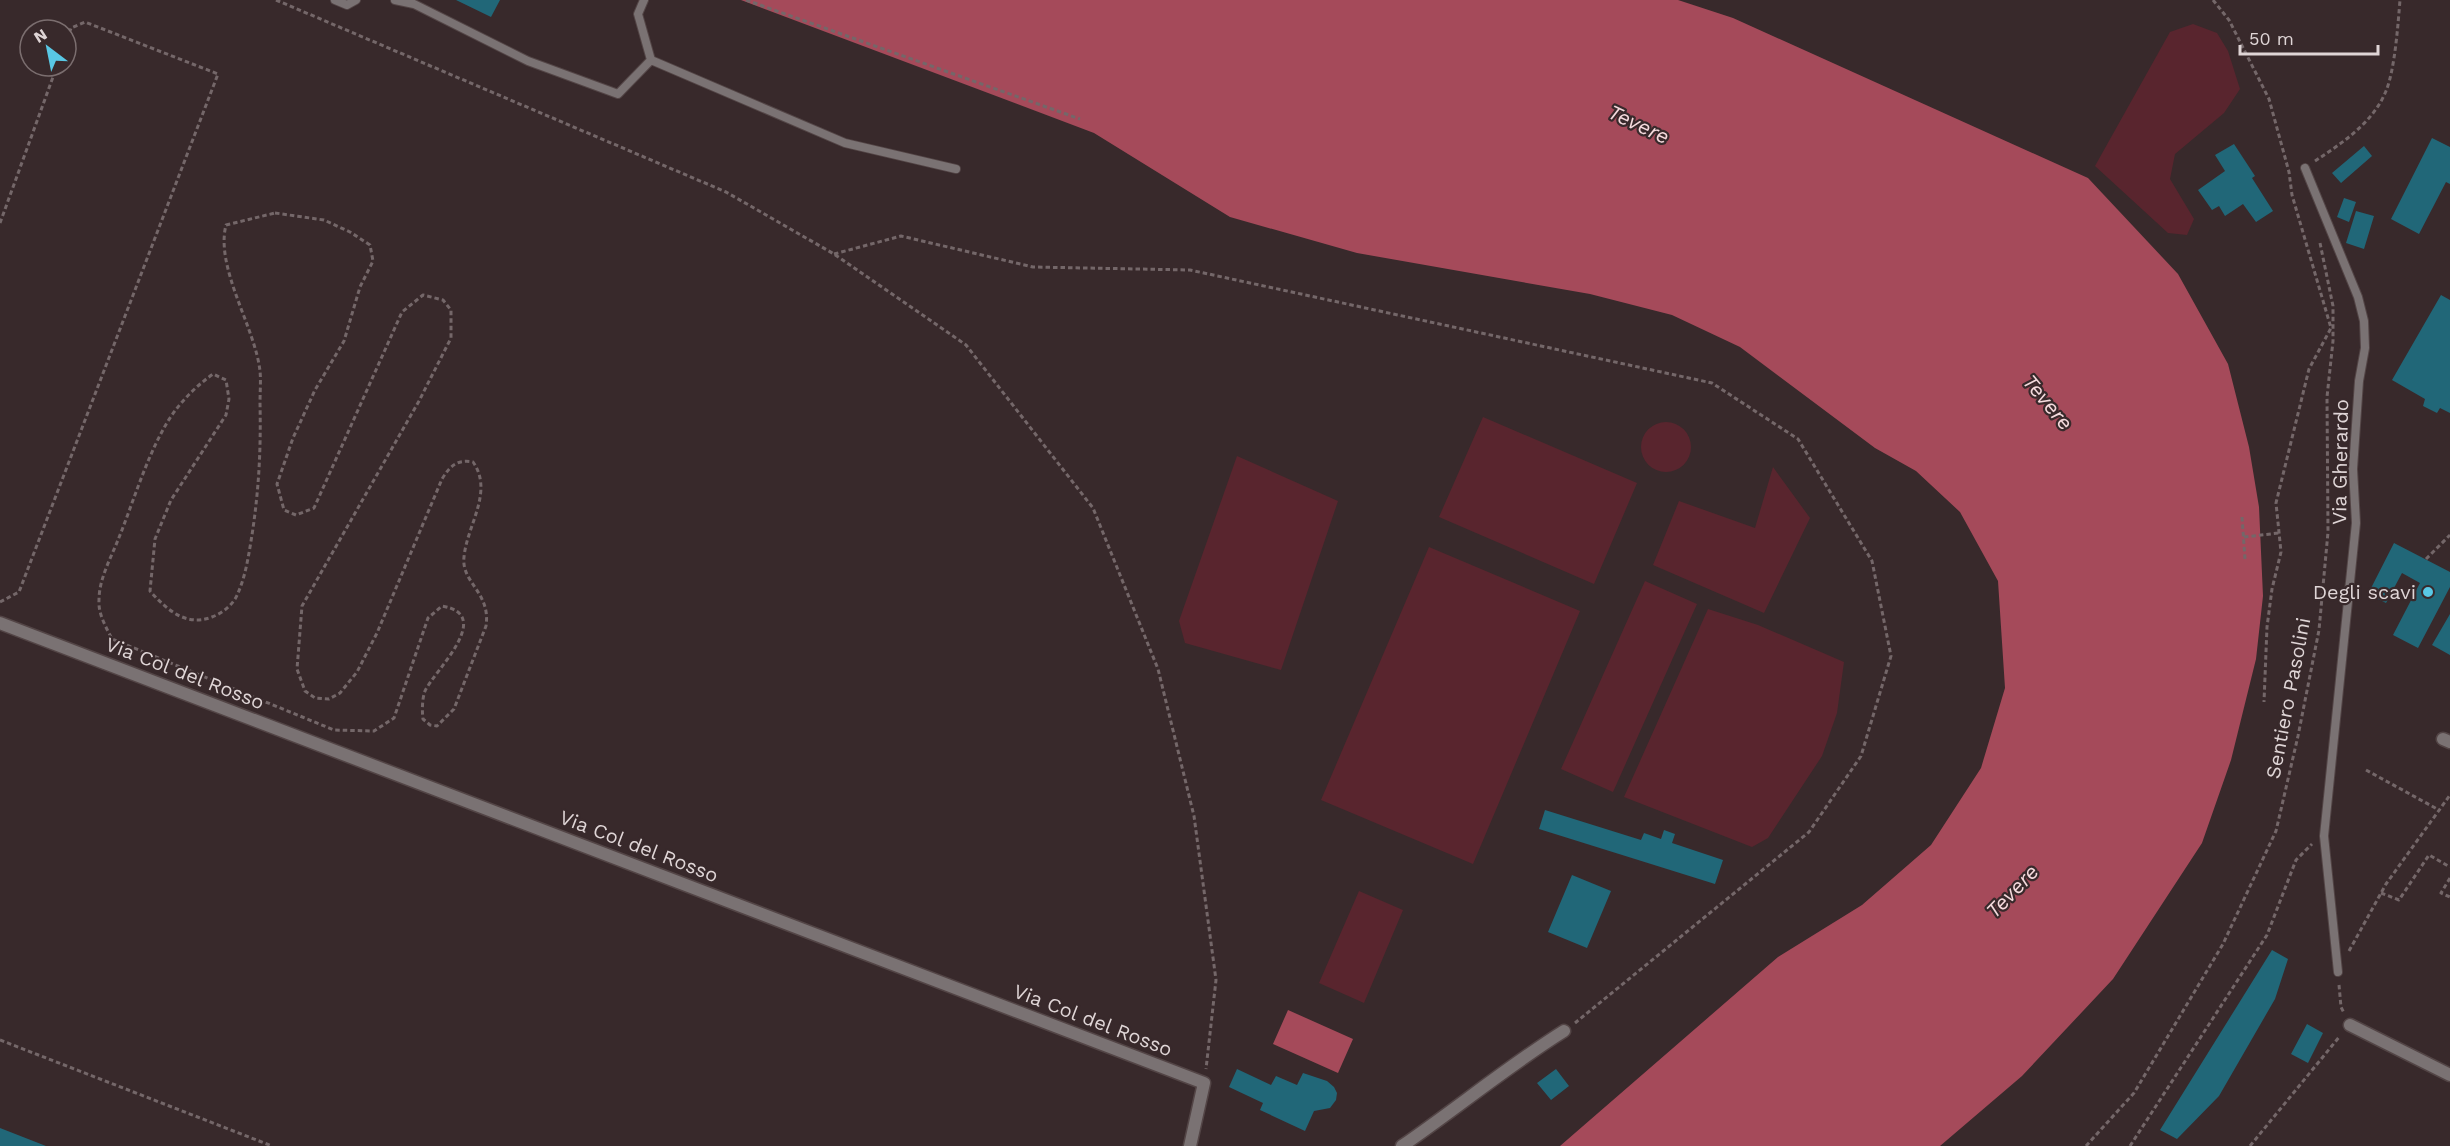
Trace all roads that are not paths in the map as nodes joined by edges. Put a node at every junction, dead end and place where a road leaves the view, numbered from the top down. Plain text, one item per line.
1 (334, 0) edge
2 (356, 0) edge
3 (395, 0) edge
4 (644, 0) edge
5 (651, 60) junction
6 (2305, 168) road end
7 (956, 169) dead end
8 (0, 623) edge
9 (2337, 972) road end
10 (2350, 1025) road end
11 (1564, 1031) road end
12 (2450, 1075) edge
13 (1190, 1146) edge
14 (1402, 1146) edge

1 - 2 lane
3 - 5 lane
4 - 5 lane
5 - 7 lane
6 - 9 lane, Via Gherardo
8 - 13 street, Via Col del Rosso
10 - 12 street
11 - 14 street

